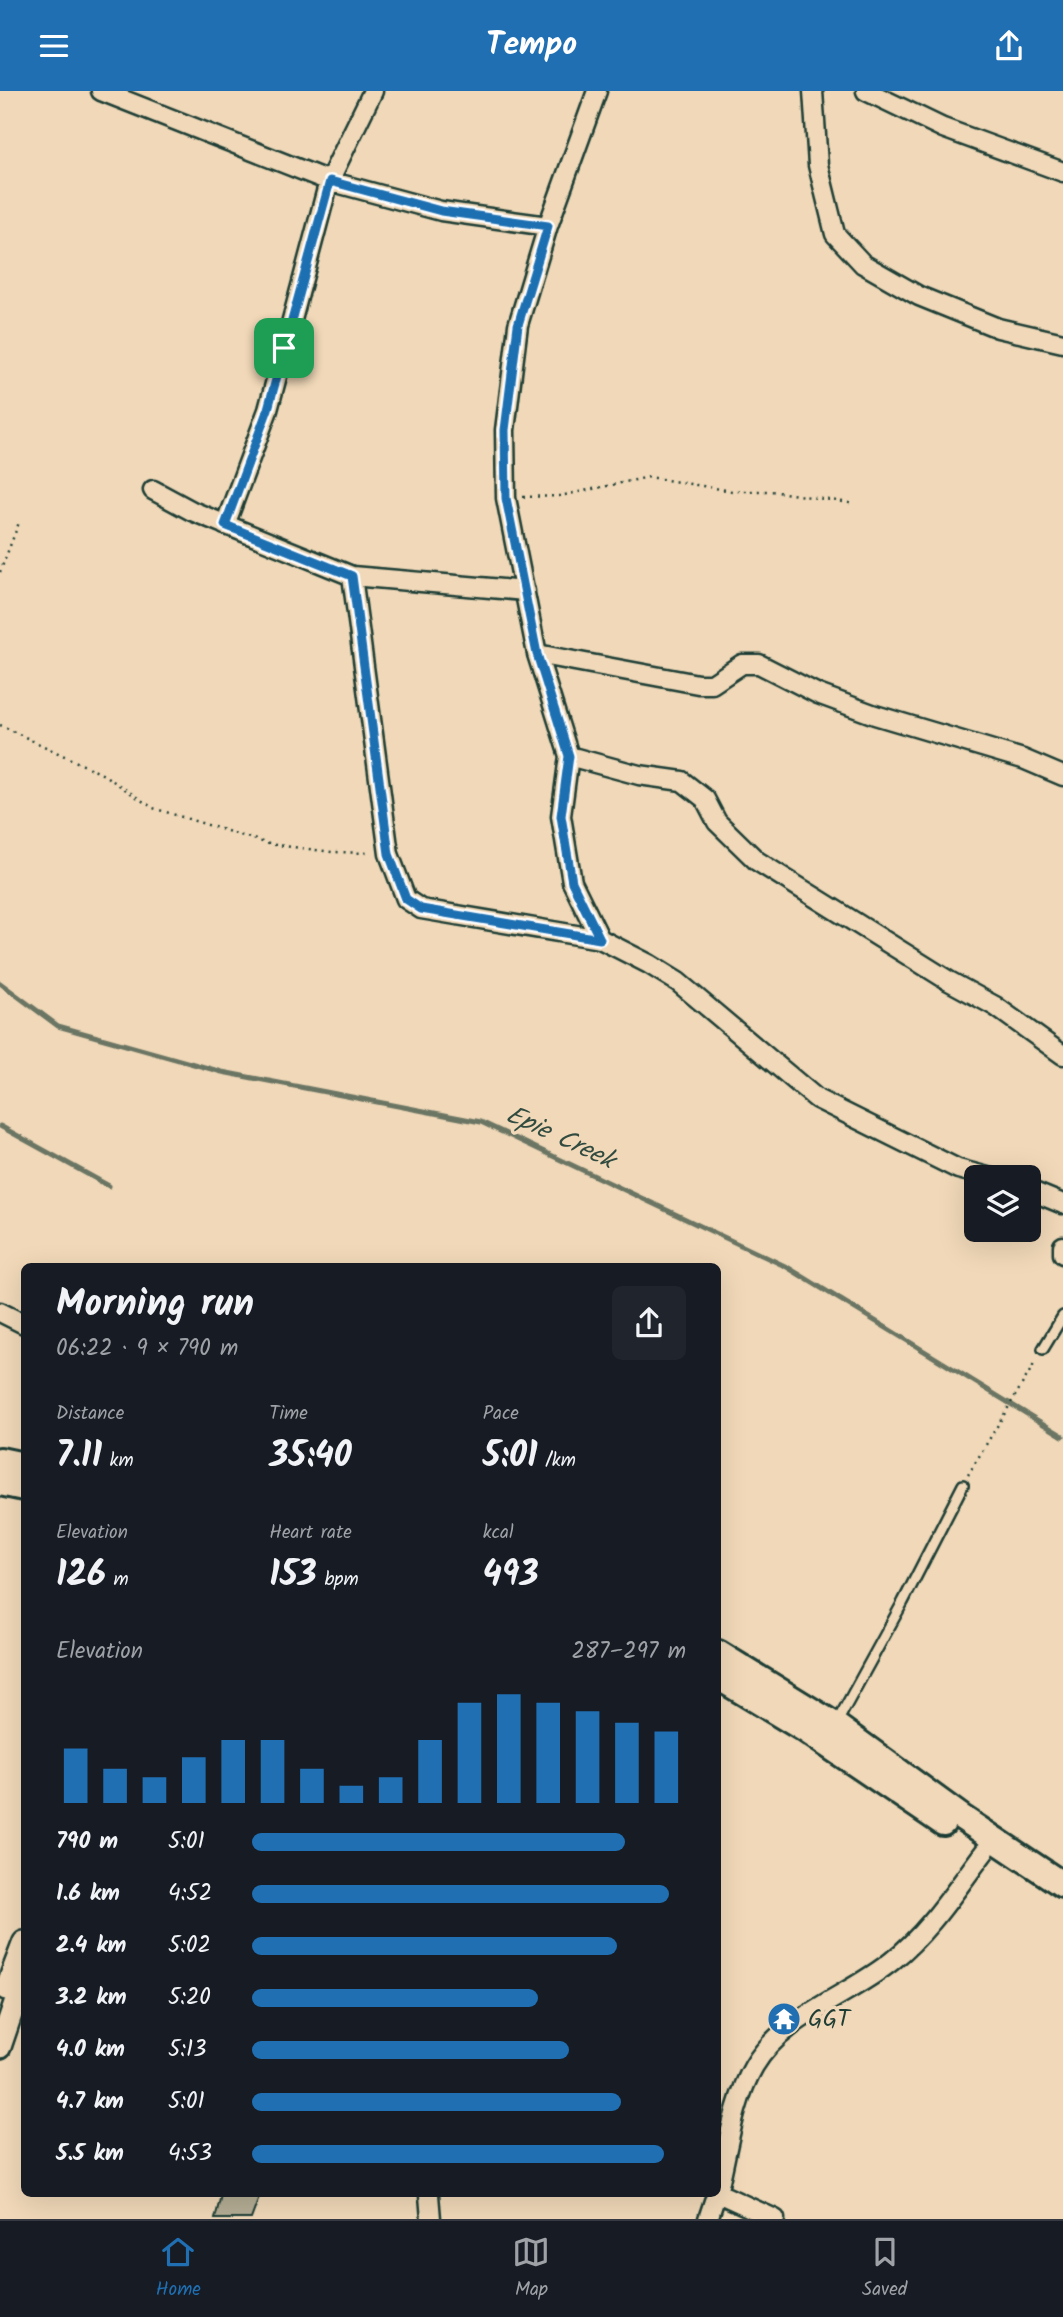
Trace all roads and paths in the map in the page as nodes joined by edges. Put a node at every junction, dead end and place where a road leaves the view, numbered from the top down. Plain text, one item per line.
1 (101, 91) edge
2 (373, 91) edge
3 (597, 91) edge
4 (813, 91) edge
5 (866, 91) edge
6 (1063, 172) edge
7 (330, 181) junction
8 (548, 226) junction
9 (1063, 342) edge
10 (153, 490) dead end
11 (506, 498) junction
12 (850, 503) dead end
13 (20, 520) dead end
14 (225, 525) junction
15 (0, 572) edge
16 (352, 576) junction
17 (525, 591) junction
18 (537, 654) junction
19 (0, 725) edge
20 (569, 756) junction
21 (1063, 776) edge
22 (389, 854) junction
23 (600, 939) junction
24 (1063, 1055) edge
25 (964, 1171) edge
26 (1041, 1195) edge
27 (1063, 1204) edge
28 (1063, 1247) edge
29 (1063, 1254) edge
30 (0, 1312) edge
31 (1063, 1316) edge
32 (21, 1322) edge
33 (1043, 1349) joint
34 (0, 1460) edge
35 (21, 1464) edge
36 (0, 1483) edge
37 (962, 1485) joint
38 (21, 1487) edge
39 (721, 1655) edge
40 (721, 1679) edge
41 (835, 1725) junction
42 (985, 1851) junction
43 (1063, 1885) edge
44 (1063, 1904) edge
45 (21, 1950) edge
46 (21, 1985) edge
47 (0, 2004) edge
48 (0, 2047) edge
49 (721, 2175) edge
50 (721, 2194) edge
51 (429, 2197) edge
52 (715, 2197) edge
53 (432, 2219) edge
54 (708, 2219) edge
55 (775, 2219) edge

1 - 7 street
2 - 7 street
3 - 8 street
4 - 9 street
5 - 6 street
7 - 8 street
7 - 14 street
8 - 11 street
10 - 14 street
11 - 12 path
11 - 17 street
13 - 15 path
14 - 16 street
16 - 17 street
16 - 22 street
17 - 18 street
18 - 20 street
18 - 21 street
19 - 22 path
20 - 23 street
20 - 24 street
22 - 23 street
23 - 25 street
26 - 27 street
28 - 29 street
30 - 32 street
31 - 33 lane
33 - 37 path
34 - 35 main road
36 - 38 main road
37 - 41 lane
39 - 41 main road
40 - 42 main road
41 - 43 main road
42 - 44 main road
42 - 49 street
45 - 47 street
46 - 48 street
50 - 55 street
51 - 53 street
52 - 54 street

